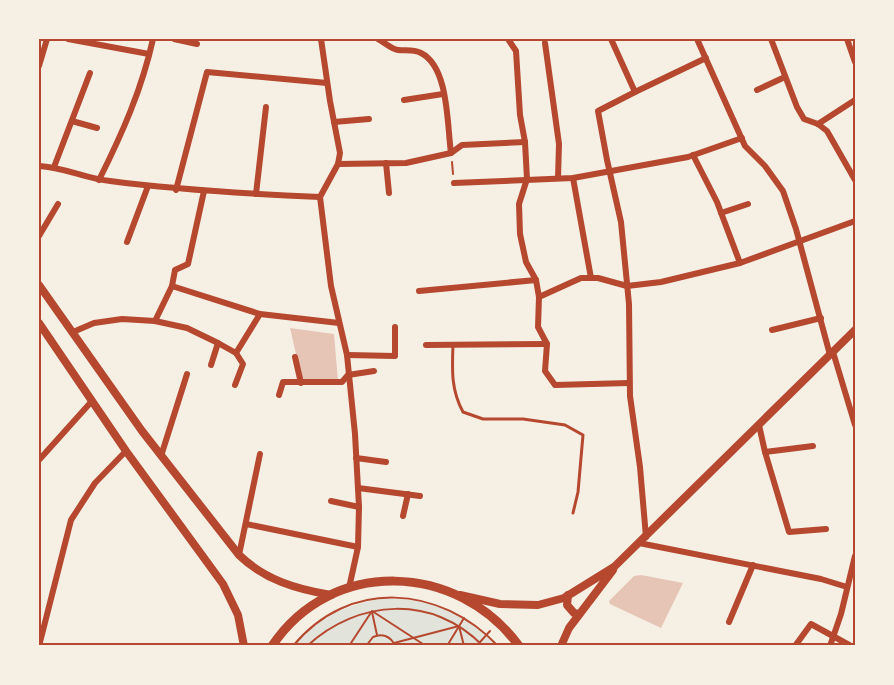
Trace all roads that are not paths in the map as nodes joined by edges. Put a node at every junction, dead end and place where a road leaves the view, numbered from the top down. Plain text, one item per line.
1 (47, 39) edge
2 (68, 39) edge
3 (153, 39) edge
4 (174, 39) edge
5 (321, 39) edge
6 (378, 39) edge
7 (508, 39) edge
8 (611, 39) edge
9 (697, 39) edge
10 (771, 39) edge
11 (847, 39) edge
12 (545, 43) dead end
13 (197, 44) dead end
14 (149, 54) junction
15 (853, 54) edge
16 (706, 58) junction
17 (855, 62) edge
18 (39, 66) edge
19 (90, 74) dead end
20 (785, 77) junction
21 (327, 83) junction
22 (757, 90) dead end
23 (635, 92) junction
24 (443, 94) junction
25 (404, 100) dead end
26 (855, 100) edge
27 (266, 108) dead end
28 (369, 120) dead end
29 (72, 121) junction
30 (334, 122) junction
31 (818, 124) junction
32 (97, 128) dead end
33 (742, 138) junction
34 (525, 142) junction
35 (451, 153) junction
36 (693, 155) junction
37 (386, 163) junction
38 (338, 164) junction
39 (39, 166) edge
40 (54, 167) junction
41 (609, 171) junction
42 (558, 178) junction
43 (573, 178) junction
44 (527, 179) junction
45 (99, 180) junction
46 (855, 180) edge
47 (454, 183) road end
48 (148, 186) junction
49 (176, 190) junction
50 (204, 191) junction
51 (389, 193) dead end
52 (256, 194) junction
53 (320, 197) junction
54 (58, 204) dead end
55 (748, 204) dead end
56 (721, 213) junction
57 (855, 221) edge
58 (39, 236) edge
59 (127, 242) dead end
60 (800, 243) junction
61 (740, 263) junction
62 (591, 278) junction
63 (536, 280) junction
64 (39, 285) edge
65 (172, 286) junction
66 (627, 286) junction
67 (419, 291) dead end
68 (539, 297) junction
69 (260, 314) junction
70 (821, 318) junction
71 (155, 321) junction
72 (339, 322) junction
73 (39, 323) edge
74 (395, 327) dead end
75 (772, 330) dead end
76 (855, 330) edge
77 (73, 332) junction
78 (218, 343) junction
79 (547, 344) junction
80 (426, 345) dead end
81 (453, 345) junction
82 (236, 353) junction
83 (832, 353) junction
84 (347, 355) junction
85 (295, 357) dead end
86 (211, 365) dead end
87 (374, 371) dead end
88 (187, 374) dead end
89 (348, 375) junction
90 (301, 383) junction
91 (629, 383) junction
92 (235, 385) dead end
93 (279, 395) dead end
94 (92, 401) junction
95 (759, 425) junction
96 (855, 425) edge
97 (813, 446) dead end
98 (126, 451) junction
99 (765, 452) junction
100 (260, 454) dead end
101 (161, 456) junction
102 (356, 458) junction
103 (39, 460) edge
104 (386, 462) dead end
105 (358, 488) junction
106 (408, 494) junction
107 (420, 496) dead end
108 (331, 501) dead end
109 (359, 507) junction
110 (573, 513) dead end
111 (403, 516) dead end
112 (246, 524) junction
113 (826, 529) dead end
114 (643, 540) junction
115 (358, 547) junction
116 (239, 555) junction
117 (855, 556) edge
118 (753, 565) junction
119 (614, 567) junction
120 (847, 587) junction
121 (349, 588) junction
122 (457, 594) junction
123 (331, 595) junction
124 (567, 595) junction
125 (579, 614) junction
126 (729, 622) dead end
127 (834, 636) junction
128 (39, 646) edge
129 (244, 646) edge
130 (272, 646) edge
131 (519, 646) edge
132 (561, 646) edge
133 (795, 646) edge
134 (830, 646) edge
135 (850, 646) edge

1 - 18 street
2 - 14 street
3 - 14 street
4 - 13 street
5 - 21 street
6 - 24 street
7 - 34 street
8 - 23 street
9 - 16 street
10 - 20 street
11 - 15 street
12 - 42 street
14 - 45 street
15 - 17 street
16 - 23 street
16 - 33 street
19 - 29 street
20 - 22 street
20 - 31 street
21 - 30 street
21 - 49 street
23 - 41 street
24 - 25 street
24 - 35 street
26 - 31 street
27 - 52 street
28 - 30 street
29 - 32 street
29 - 40 street
30 - 38 street
31 - 46 street
33 - 36 street
33 - 60 street
34 - 35 street
34 - 44 street
35 - 37 street
36 - 41 street
36 - 56 street
37 - 38 street
37 - 51 street
38 - 53 street
39 - 40 street
40 - 45 street
41 - 43 street
41 - 66 street
42 - 43 street
42 - 44 street
43 - 62 street
44 - 47 street
44 - 63 street
45 - 48 street
48 - 49 street
48 - 59 street
49 - 50 street
50 - 52 street
50 - 65 street
52 - 53 street
53 - 72 street
54 - 58 street
55 - 56 street
56 - 61 street
57 - 60 street
60 - 61 street
60 - 70 street
61 - 66 street
62 - 66 street
62 - 68 street
63 - 67 street
63 - 68 street
64 - 77 main road
65 - 69 street
65 - 71 street
66 - 91 street
68 - 79 street
69 - 72 street
69 - 82 street
70 - 75 street
70 - 83 street
71 - 77 street
71 - 78 street
72 - 84 street
73 - 94 main road
74 - 84 street
76 - 83 main road
77 - 101 main road
78 - 82 street
78 - 86 street
79 - 81 street
79 - 91 street
80 - 81 street
81 - 110 lane
82 - 92 street
83 - 95 main road
83 - 96 street
84 - 89 street
85 - 90 street
87 - 89 street
88 - 101 street
89 - 90 street
89 - 102 street
90 - 93 street
91 - 114 street
94 - 98 main road
94 - 103 street
95 - 99 street
95 - 114 main road
97 - 99 street
98 - 128 street
98 - 129 main road
99 - 113 street
100 - 112 street
101 - 116 main road
102 - 104 street
102 - 105 street
105 - 106 street
105 - 109 street
106 - 107 street
106 - 111 street
108 - 109 street
109 - 115 street
112 - 115 street
112 - 116 street
114 - 118 street
114 - 119 main road
115 - 121 street
116 - 123 main road
117 - 120 street
118 - 120 street
118 - 126 street
119 - 124 main road
119 - 125 main road
120 - 127 street
121 - 122 main road
121 - 123 main road
122 - 124 main road
122 - 131 main road
123 - 130 main road
124 - 125 main road
125 - 132 main road
127 - 133 street
127 - 134 street
127 - 135 street

